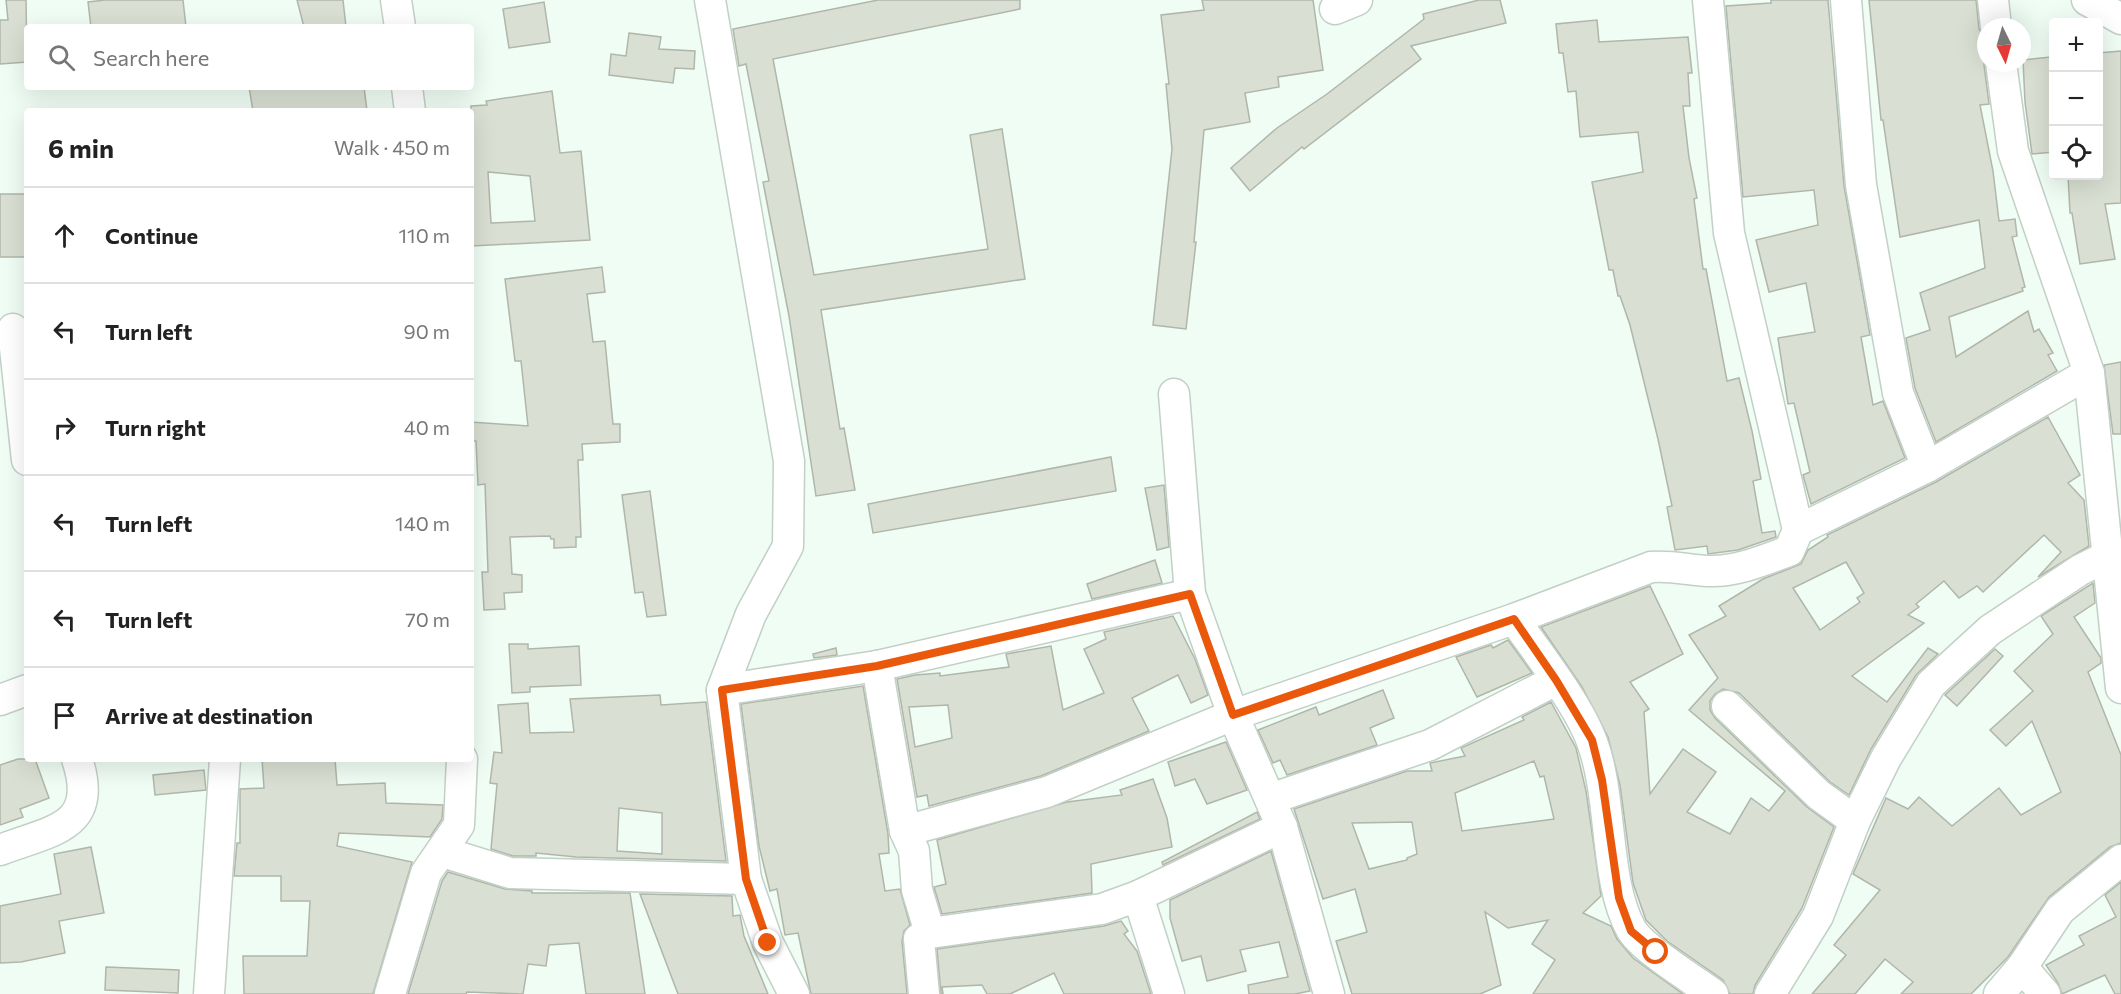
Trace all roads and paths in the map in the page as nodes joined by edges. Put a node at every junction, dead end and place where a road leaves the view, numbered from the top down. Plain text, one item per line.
1 (396, 0) edge
2 (710, 0) edge
3 (1708, 0) edge
4 (1846, 0) edge
5 (1993, 0) edge
6 (2087, 0) edge
7 (1995, 18) edge
8 (2121, 19) edge
9 (400, 24) edge
10 (2002, 72) edge
11 (407, 90) edge
12 (410, 108) edge
13 (13, 330) edge
14 (2089, 373) junction
15 (1174, 394) dead end
16 (24, 432) edge
17 (1927, 467) junction
18 (1798, 530) junction
19 (2108, 556) junction
20 (1190, 594) junction
21 (1514, 619) junction
22 (877, 666) junction
23 (1556, 680) junction
24 (2121, 688) edge
25 (722, 690) junction
26 (24, 691) edge
27 (0, 700) edge
28 (1727, 706) dead end
29 (1233, 715) junction
30 (78, 762) edge
31 (225, 762) edge
32 (462, 762) edge
33 (1270, 799) junction
34 (1855, 821) junction
35 (1282, 827) junction
36 (905, 831) junction
37 (0, 850) edge
38 (442, 852) junction
39 (2121, 860) edge
40 (746, 879) junction
41 (1138, 896) junction
42 (930, 933) junction
43 (2022, 966) junction
44 (209, 994) edge
45 (390, 994) edge
46 (794, 994) edge
47 (924, 994) edge
48 (1169, 994) edge
49 (1329, 994) edge
50 (1713, 994) edge
51 (1770, 994) edge
52 (1999, 994) edge
53 (2045, 994) edge

1 - 9 street
2 - 25 street
3 - 18 street
4 - 17 street
5 - 7 street
6 - 8 street
10 - 14 street
11 - 12 street
13 - 16 street
14 - 17 street
14 - 19 street
15 - 20 street
17 - 18 street
18 - 21 street
19 - 24 street
19 - 34 street
20 - 22 street
20 - 29 street
21 - 23 street
21 - 29 street
22 - 25 street
22 - 36 street
23 - 33 street
23 - 50 street
25 - 40 street
26 - 27 street
28 - 34 street
29 - 33 street
29 - 36 street
30 - 37 street
31 - 44 street
32 - 38 street
33 - 35 street
34 - 51 street
35 - 41 street
35 - 49 street
36 - 42 street
38 - 40 street
38 - 45 street
39 - 43 street
40 - 46 street
41 - 42 street
41 - 48 street
42 - 47 street
43 - 52 street
43 - 53 street

